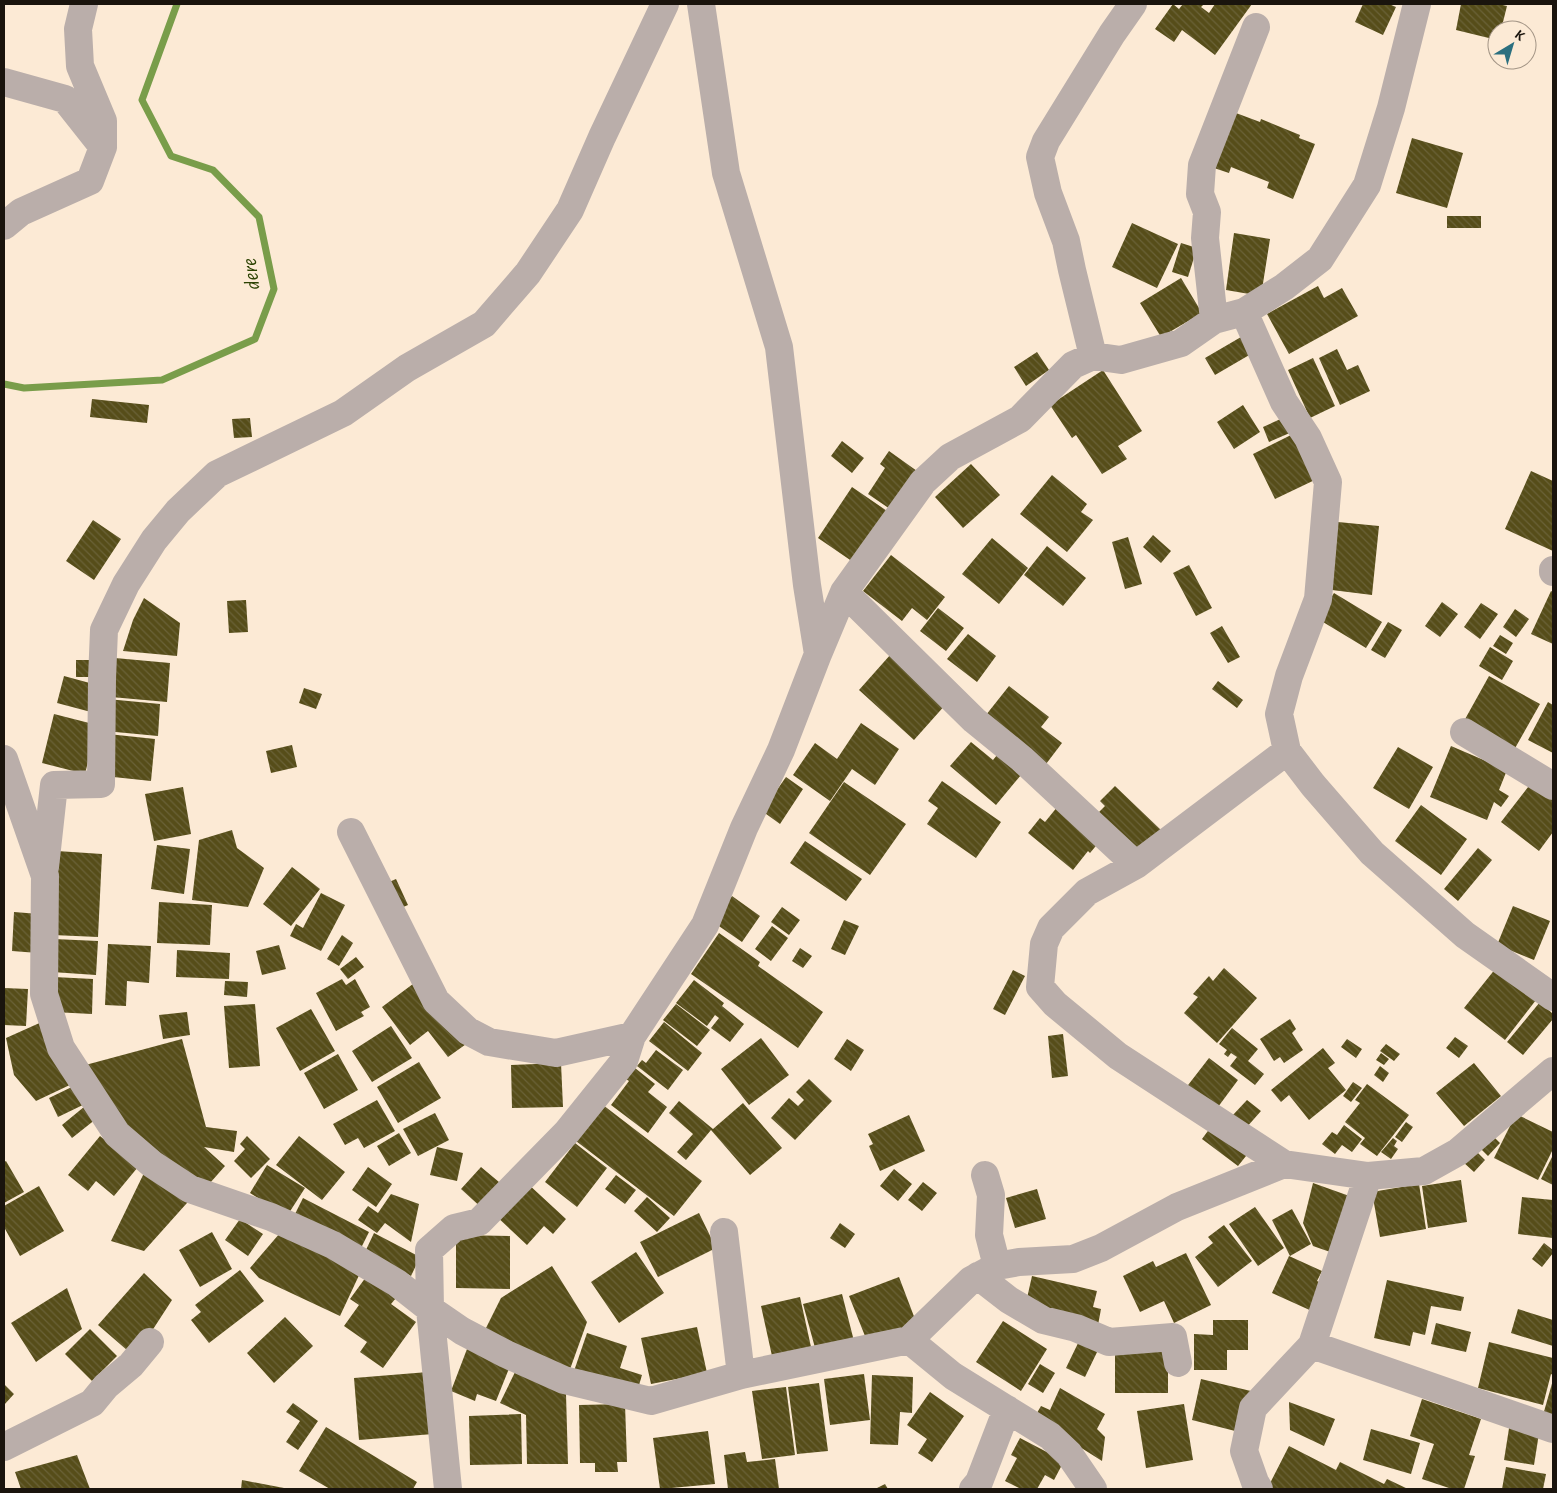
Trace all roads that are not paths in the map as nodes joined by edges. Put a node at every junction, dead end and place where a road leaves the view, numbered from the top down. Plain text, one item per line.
1 (84, 4) edge
2 (665, 4) edge
3 (701, 4) edge
4 (1133, 4) edge
5 (1417, 4) edge
6 (1256, 27) dead end
7 (4, 82) edge
8 (103, 146) junction
9 (4, 226) edge
10 (1244, 312) junction
11 (1214, 320) junction
12 (1093, 356) junction
13 (844, 592) junction
14 (818, 654) junction
15 (1464, 732) dead end
16 (1288, 751) junction
17 (4, 759) edge
18 (1553, 786) edge
19 (351, 832) dead end
20 (1136, 865) junction
21 (44, 876) junction
22 (1553, 997) edge
23 (632, 1036) junction
24 (1553, 1071) edge
25 (1284, 1164) junction
26 (985, 1175) dead end
27 (1368, 1176) junction
28 (724, 1232) dead end
29 (987, 1271) junction
30 (430, 1309) junction
31 (909, 1340) junction
32 (150, 1342) dead end
33 (1312, 1345) junction
34 (1178, 1363) dead end
35 (741, 1375) junction
36 (1007, 1409) junction
37 (1553, 1429) edge
38 (4, 1447) edge
39 (448, 1489) edge
40 (972, 1489) edge
41 (1093, 1489) edge
42 (1259, 1489) edge

1 - 8 street
2 - 21 street
3 - 14 street
4 - 12 street
5 - 10 street
6 - 11 street
7 - 8 street
8 - 9 street
10 - 11 street
10 - 16 street
11 - 12 street
12 - 13 street
13 - 14 street
13 - 20 street
14 - 23 street
15 - 18 street
16 - 20 street
16 - 22 street
17 - 21 street
19 - 23 street
20 - 25 street
21 - 30 street
23 - 30 street
24 - 27 street
25 - 27 street
25 - 29 street
26 - 29 street
27 - 33 street
28 - 35 street
29 - 31 street
29 - 34 street
30 - 35 street
30 - 39 street
31 - 35 street
31 - 36 street
32 - 38 street
33 - 37 street
33 - 42 street
36 - 40 street
36 - 41 street

